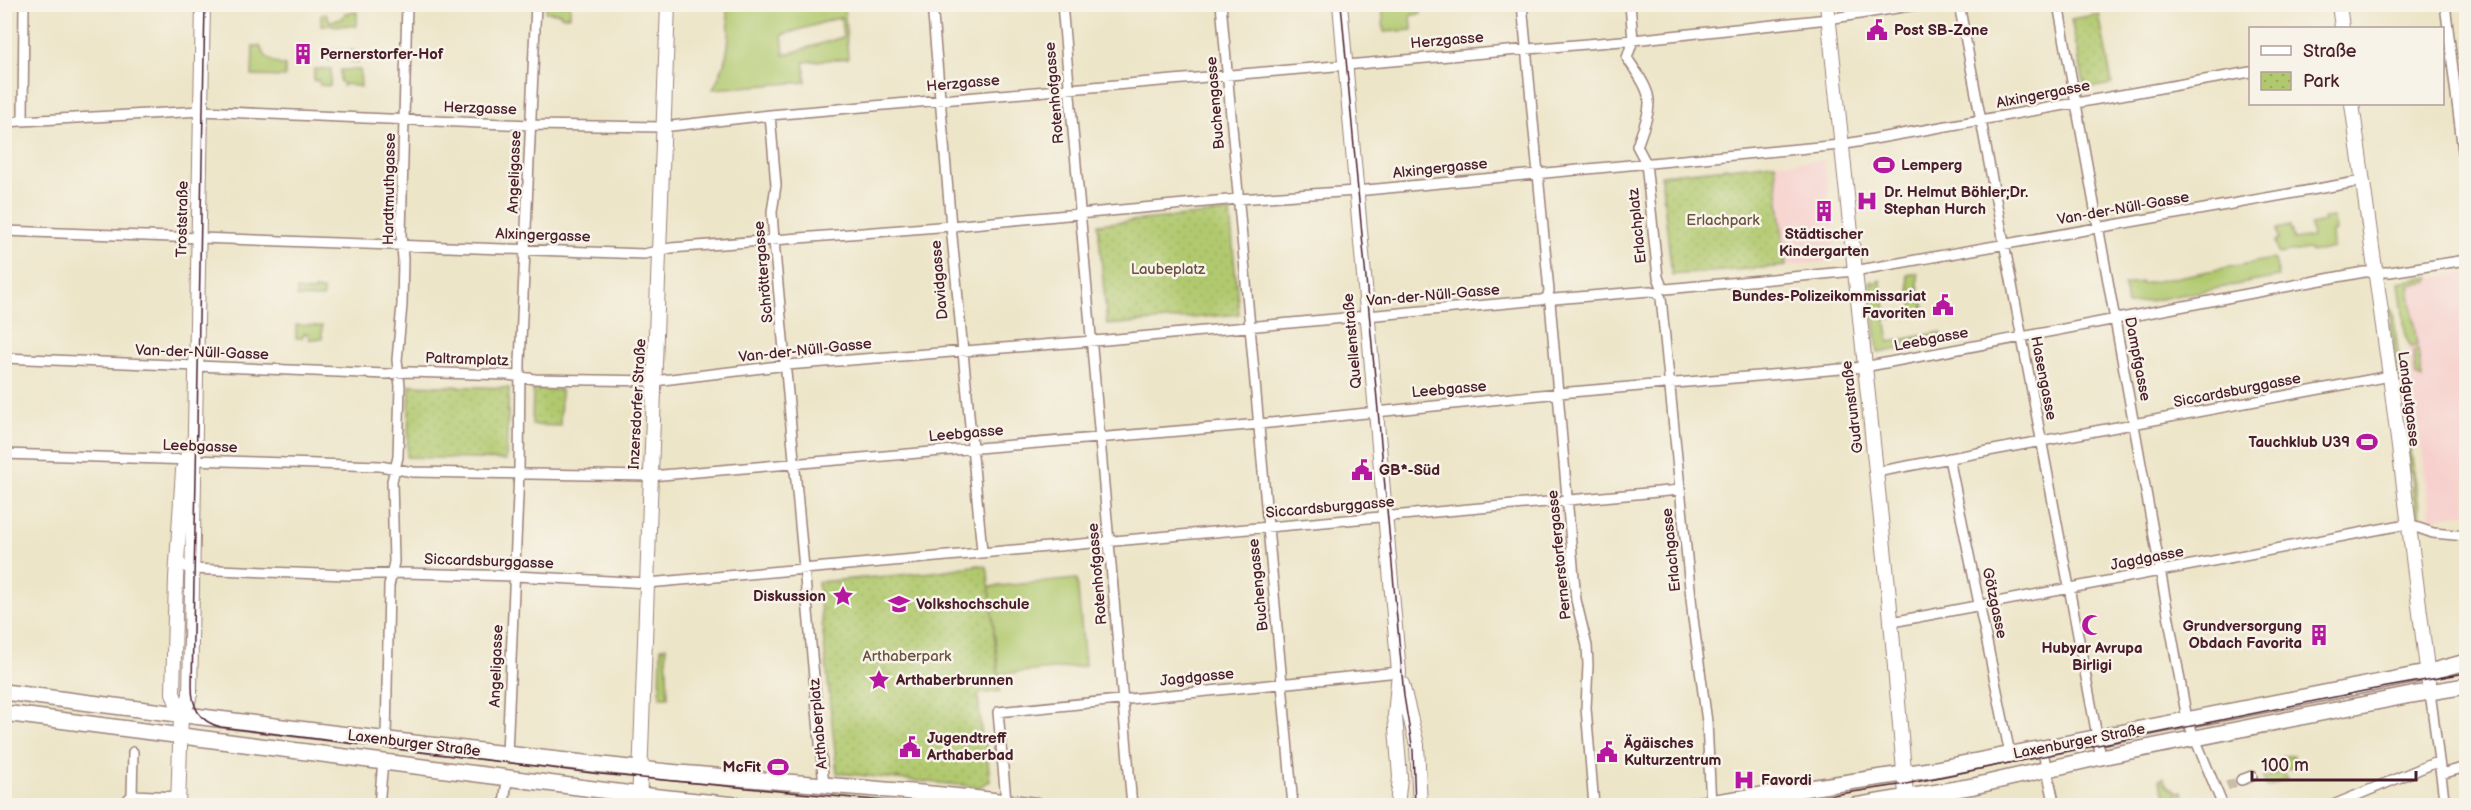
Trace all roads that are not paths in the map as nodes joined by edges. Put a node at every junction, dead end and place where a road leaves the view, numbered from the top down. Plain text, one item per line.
1 (24, 4) edge
2 (203, 4) edge
3 (407, 4) edge
4 (536, 4) edge
5 (668, 4) edge
6 (932, 4) edge
7 (1062, 4) edge
8 (1221, 4) edge
9 (1340, 4) edge
10 (1522, 4) edge
11 (1630, 4) edge
12 (1827, 4) edge
13 (1922, 4) edge
14 (1959, 4) edge
15 (2058, 4) edge
16 (2339, 4) edge
17 (2445, 4) edge
18 (1828, 19) junction
19 (2342, 27) edge
20 (1633, 40) junction
21 (1526, 48) junction
22 (1344, 64) junction
23 (2249, 72) edge
24 (1227, 75) junction
25 (1069, 89) junction
26 (942, 100) junction
27 (2076, 103) junction
28 (2352, 105) edge
29 (201, 111) junction
30 (770, 115) junction
31 (23, 120) junction
32 (405, 120) junction
33 (1982, 121) junction
34 (4, 122) edge
35 (531, 125) junction
36 (662, 127) junction
37 (1840, 145) junction
38 (1646, 163) junction
39 (1538, 173) junction
40 (2466, 176) edge
41 (2362, 181) junction
42 (1356, 191) junction
43 (1238, 199) junction
44 (1079, 215) junction
45 (951, 226) junction
46 (2098, 228) junction
47 (4, 231) edge
48 (198, 238) junction
49 (774, 241) junction
50 (2004, 244) junction
51 (402, 246) junction
52 (526, 249) junction
53 (660, 251) junction
54 (2466, 260) edge
55 (1854, 271) junction
56 (2375, 271) junction
57 (1657, 292) joint
58 (1549, 300) junction
59 (1366, 316) junction
60 (2115, 319) junction
61 (1250, 326) junction
62 (2021, 337) junction
63 (1092, 340) junction
64 (963, 350) junction
65 (4, 358) edge
66 (787, 366) junction
67 (196, 367) junction
68 (1864, 367) junction
69 (398, 373) junction
70 (2390, 376) junction
71 (521, 377) junction
72 (654, 381) junction
73 (1670, 384) junction
74 (1559, 393) junction
75 (1374, 411) junction
76 (1260, 424) junction
77 (2135, 424) junction
78 (1100, 438) junction
79 (2041, 440) junction
80 (974, 447) junction
81 (4, 454) edge
82 (1949, 458) junction
83 (190, 460) junction
84 (794, 463) junction
85 (395, 469) junction
86 (519, 472) junction
87 (1876, 472) junction
88 (650, 476) junction
89 (1680, 489) junction
90 (1567, 501) junction
91 (1384, 518) junction
92 (2407, 524) junction
93 (1268, 528) junction
94 (2466, 536) edge
95 (1109, 542) junction
96 (982, 551) junction
97 (178, 558) junction
98 (192, 569) junction
99 (804, 570) junction
100 (2161, 570) junction
101 (391, 574) junction
102 (515, 576) junction
103 (648, 583) junction
104 (2070, 588) junction
105 (1980, 605) junction
106 (1892, 622) junction
107 (2466, 662) edge
108 (1399, 673) junction
109 (2426, 673) junction
110 (1283, 684) junction
111 (2466, 686) edge
112 (4, 692) edge
113 (2430, 692) junction
114 (1124, 699) junction
115 (4, 713) edge
116 (181, 715) junction
117 (2187, 719) junction
118 (180, 736) junction
119 (2097, 737) junction
120 (2196, 739) junction
121 (386, 740) junction
122 (2042, 748) junction
123 (133, 752) dead end
124 (507, 754) junction
125 (2010, 754) junction
126 (2101, 757) junction
127 (383, 761) junction
128 (2439, 761) junction
129 (2466, 767) edge
130 (640, 769) junction
131 (2047, 770) junction
132 (1906, 773) junction
133 (2441, 774) junction
134 (2252, 776) dead end
135 (507, 778) junction
136 (2241, 780) tunnel mouth
137 (824, 786) junction
138 (2227, 786) tunnel mouth
139 (2217, 790) junction
140 (132, 795) junction
141 (640, 800) edge
142 (178, 801) edge
143 (1907, 801) edge
144 (1006, 803) edge
145 (1711, 804) edge
146 (122, 806) edge
147 (379, 806) edge
148 (504, 806) edge
149 (744, 806) edge
150 (1040, 806) edge
151 (1132, 806) edge
152 (1293, 806) edge
153 (1397, 806) edge
154 (1420, 806) edge
155 (1594, 806) edge
156 (1689, 806) edge
157 (1855, 806) edge
158 (2055, 806) edge
159 (2223, 806) edge
160 (2331, 806) edge
161 (2445, 806) edge

1 - 31 street
2 - 29 street, Troststraße
3 - 32 street, Hardtmuthgasse
4 - 35 street, Angeligasse
5 - 36 street, Inzersdorfer Straße
6 - 26 street, Davidgasse
7 - 25 street, Rotenhofgasse
8 - 24 street, Buchengasse
9 - 22 street, Quellenstraße
10 - 21 street, Pernerstorfergasse
11 - 20 street
12 - 18 street, Gudrunstraße
13 - 18 street, Herzgasse
14 - 33 street, Hasengasse
15 - 27 street, Dampfgasse
16 - 19 street
17 - 40 street
18 - 20 street, Herzgasse
18 - 37 street, Gudrunstraße
20 - 21 street, Herzgasse
20 - 38 street
21 - 22 street, Herzgasse
21 - 39 street, Pernerstorfergasse
22 - 24 street, Herzgasse
22 - 42 street, Quellenstraße
23 - 27 street, Alxingergasse
24 - 25 street, Herzgasse
24 - 43 street, Buchengasse
25 - 26 street, Herzgasse
25 - 44 street, Rotenhofgasse
26 - 30 street, Herzgasse
26 - 45 street, Davidgasse
27 - 33 street, Alxingergasse
27 - 46 street, Dampfgasse
28 - 41 street, Landgutgasse
29 - 31 street, Herzgasse
29 - 32 street, Herzgasse
29 - 48 street, Troststraße
30 - 36 street, Herzgasse
30 - 49 street, Schröttergasse
31 - 34 street, Herzgasse
32 - 35 street, Herzgasse
32 - 51 street, Hardtmuthgasse
33 - 37 street, Alxingergasse
33 - 50 street, Hasengasse
35 - 36 street, Herzgasse
35 - 52 street, Angeligasse
36 - 53 street, Inzersdorfer Straße
37 - 38 street
37 - 55 street, Gudrunstraße
38 - 39 street, Alxingergasse
38 - 55 street, Erlachplatz
39 - 42 street, Alxingergasse
39 - 58 street, Pernerstorfergasse
41 - 46 street, Van-der-Nüll-Gasse
41 - 56 street, Landgutgasse
42 - 43 street, Alxingergasse
42 - 59 street, Quellenstraße
43 - 44 street
43 - 61 street
44 - 45 street, Alxingergasse
44 - 63 street
45 - 49 street, Alxingergasse
45 - 64 street, Davidgasse
46 - 50 street, Van-der-Nüll-Gasse
46 - 60 street, Dampfgasse
47 - 48 street, Alxingergasse
48 - 51 street, Alxingergasse
48 - 67 street, Troststraße
49 - 53 street, Alxingergasse
49 - 66 street, Schröttergasse
50 - 55 street, Van-der-Nüll-Gasse
50 - 62 street, Hasengasse
51 - 52 street, Alxingergasse
51 - 69 street, Hardtmuthgasse
52 - 53 street, Alxingergasse
52 - 71 street, Angeligasse
53 - 72 street, Inzersdorfer Straße
54 - 56 street, Leebgasse
55 - 68 street, Gudrunstraße
56 - 60 street, Leebgasse
56 - 70 street, Landgutgasse
57 - 58 street, Van-der-Nüll-Gasse
57 - 73 street, Erlachgasse
58 - 59 street, Van-der-Nüll-Gasse
58 - 74 street, Pernerstorfergasse
59 - 61 street, Van-der-Nüll-Gasse
59 - 75 street, Quellenstraße
60 - 62 street, Leebgasse
60 - 77 street, Dampfgasse
61 - 63 street
61 - 76 street, Buchengasse
62 - 68 street, Leebgasse
62 - 79 street, Hasengasse
63 - 64 street, Van-der-Nüll-Gasse
63 - 78 street, Rotenhofgasse
64 - 66 street, Van-der-Nüll-Gasse
64 - 80 street, Davidgasse
65 - 67 street, Van-der-Nüll-Gasse
66 - 72 street, Van-der-Nüll-Gasse
66 - 84 street, Schröttergasse
67 - 69 street, Van-der-Nüll-Gasse
67 - 83 street, Troststraße
68 - 73 street, Leebgasse
68 - 87 street, Gudrunstraße
69 - 71 street, Paltramplatz
69 - 85 street
70 - 77 street, Siccardsburggasse
70 - 92 street, Landgutgasse
71 - 72 street, Van-der-Nüll-Gasse
71 - 86 street, Paltramplatz
72 - 88 street, Inzersdorfer Straße
73 - 74 street, Leebgasse
73 - 89 street, Erlachgasse
74 - 75 street, Leebgasse
74 - 90 street, Pernerstorfergasse
75 - 76 street, Leebgasse
75 - 91 street, Quellenstraße
76 - 78 street, Leebgasse
76 - 93 street, Buchengasse
77 - 79 street, Siccardsburggasse
77 - 100 street, Dampfgasse
78 - 80 street, Leebgasse
78 - 95 street, Rotenhofgasse
79 - 82 street, Siccardsburggasse
79 - 104 street, Hasengasse
80 - 84 street, Leebgasse
80 - 96 street, Davidgasse
81 - 83 street, Leebgasse
82 - 87 street, Siccardsburggasse
82 - 105 street, Götzgasse
83 - 85 street, Leebgasse
83 - 97 street, Troststraße
83 - 98 street, Troststraße
84 - 88 street, Leebgasse
84 - 99 street, Schröttergasse
85 - 86 street
85 - 101 street
86 - 88 street, Leebgasse
86 - 102 street, Angeligasse
87 - 106 street, Gudrunstraße
88 - 103 street, Inzersdorfer Straße
89 - 90 street, Siccardsburggasse
89 - 145 street, Erlachgasse
90 - 91 street, Siccardsburggasse
90 - 155 street, Pernerstorfergasse
91 - 93 street, Siccardsburggasse
91 - 108 street, Quellenstraße
92 - 94 street
92 - 100 street, Jagdgasse
92 - 109 street, Landgutgasse
93 - 95 street, Siccardsburggasse
93 - 110 street, Buchengasse
95 - 96 street, Siccardsburggasse
95 - 114 street, Rotenhofgasse
96 - 99 street
97 - 98 street
97 - 116 street, Troststraße
98 - 101 street, Siccardsburggasse
98 - 116 street, Troststraße
99 - 103 street, Siccardsburggasse
99 - 137 street, Arthaberplatz
100 - 104 street, Jagdgasse
100 - 117 street, Dampfgasse
101 - 102 street, Siccardsburggasse
101 - 121 street
102 - 103 street, Siccardsburggasse
102 - 124 street, Angeligasse
103 - 130 street, Inzersdorfer Straße
104 - 105 street, Jagdgasse
104 - 119 street, Hasengasse
105 - 106 street, Jagdgasse
105 - 125 street, Götzgasse
106 - 132 street, Gudrunstraße
107 - 109 main road, Laxenburger Straße
108 - 110 street, Jagdgasse
108 - 153 street, Quellenstraße
108 - 154 street, Quellenstraße
109 - 113 street, Landgutgasse
109 - 117 main road, Laxenburger Straße
110 - 114 street, Jagdgasse
110 - 152 street, Buchengasse
111 - 113 main road, Laxenburger Straße
112 - 116 main road, Laxenburger Straße
113 - 120 main road, Laxenburger Straße
113 - 128 street, Landgutgasse
114 - 144 street, Jagdgasse
114 - 151 street, Rotenhofgasse
115 - 118 main road, Laxenburger Straße
116 - 118 street, Troststraße
116 - 121 main road, Laxenburger Straße
117 - 119 main road, Laxenburger Straße
117 - 120 street, Dampfgasse
118 - 127 main road, Laxenburger Straße
118 - 142 street, Troststraße
119 - 122 main road, Laxenburger Straße
119 - 126 street, Hasengasse
120 - 126 main road, Laxenburger Straße
120 - 139 street, Dampfgasse
121 - 124 main road, Laxenburger Straße
122 - 125 main road, Laxenburger Straße
122 - 131 street
123 - 140 street
124 - 130 main road, Laxenburger Straße
125 - 132 main road, Laxenburger Straße
126 - 131 main road, Laxenburger Straße
127 - 135 main road, Laxenburger Straße
127 - 147 street
128 - 133 street, Landgutgasse
128 - 160 street
129 - 133 street
130 - 137 main road, Laxenburger Straße
130 - 141 street, Inzersdorfer Straße
131 - 143 main road, Laxenburger Straße
131 - 158 street
132 - 143 street, Gudrunstraße
132 - 145 main road, Laxenburger Straße
133 - 161 street, Landgutgasse
134 - 136 street
135 - 141 main road, Laxenburger Straße
135 - 148 street
137 - 144 main road, Arthaberplatz
138 - 139 street
139 - 159 street, Dampfgasse
140 - 142 street
140 - 146 street
141 - 149 main road, Laxenburger Straße
143 - 157 main road, Laxenburger Straße
144 - 150 main road
145 - 156 main road, Laxenburger Straße

